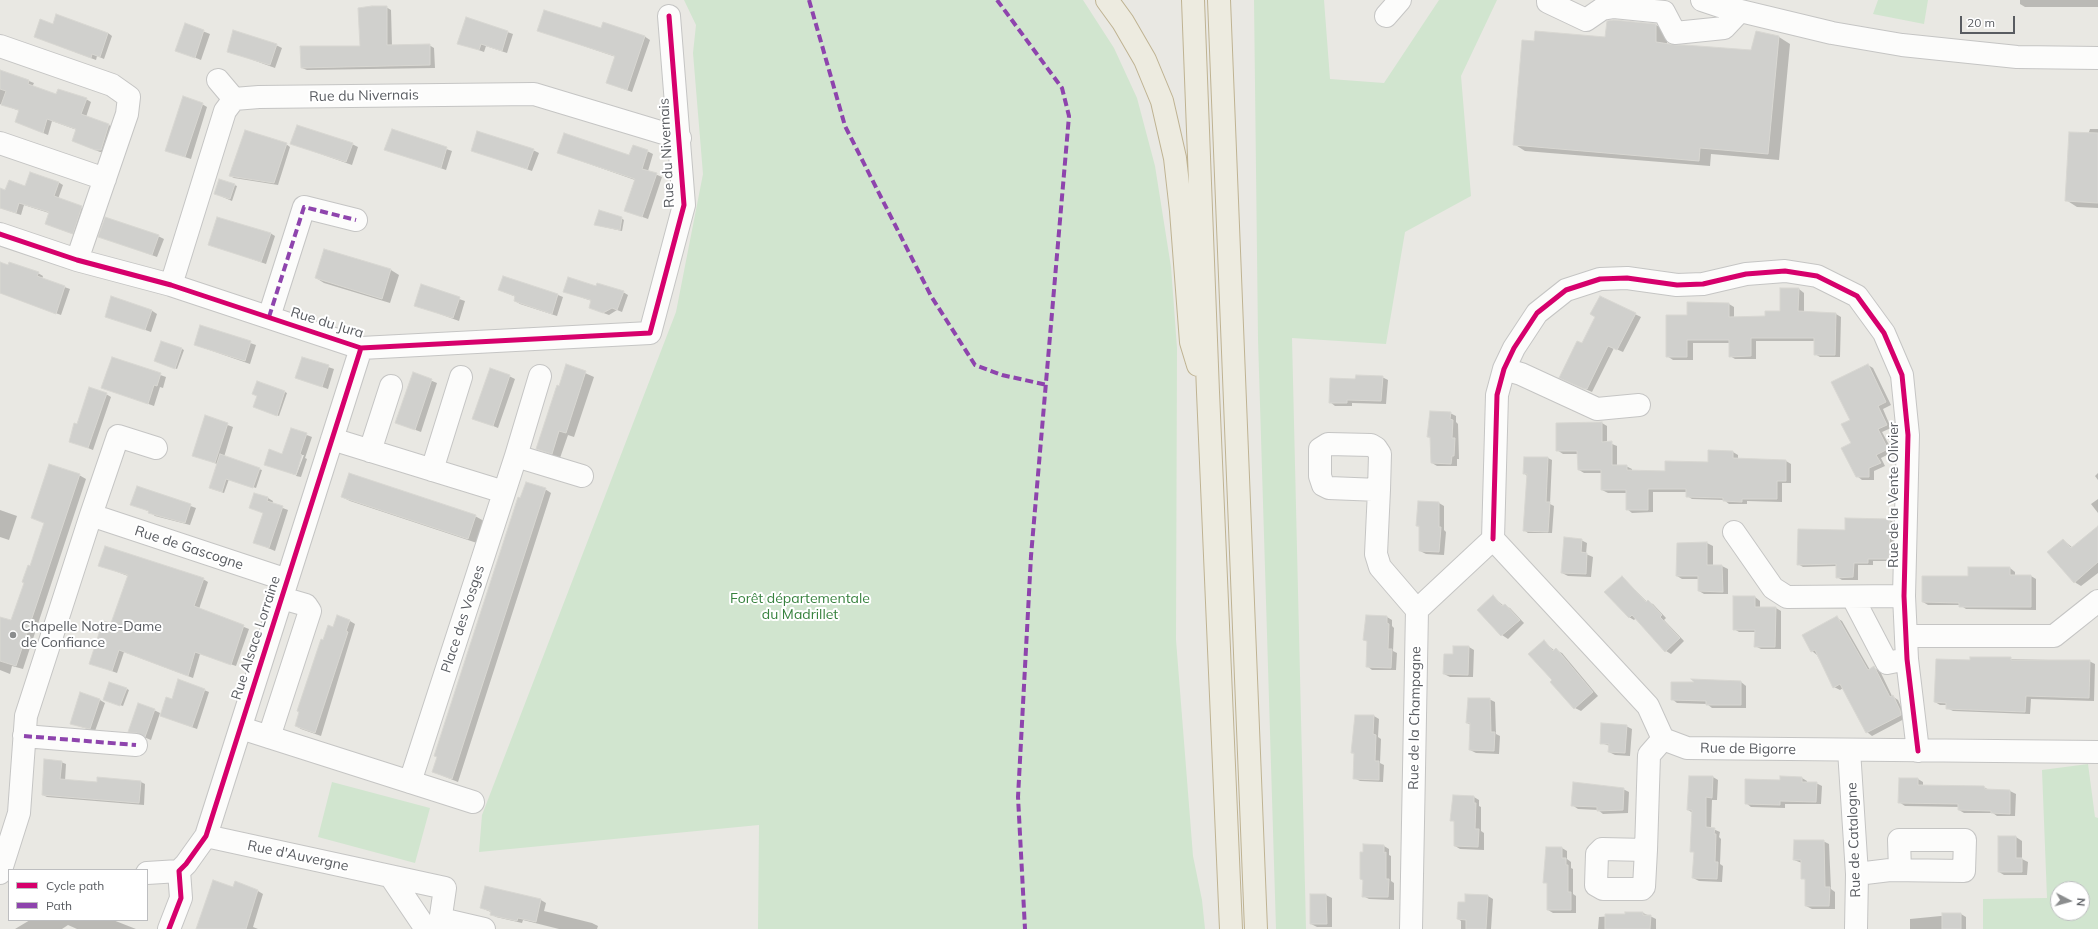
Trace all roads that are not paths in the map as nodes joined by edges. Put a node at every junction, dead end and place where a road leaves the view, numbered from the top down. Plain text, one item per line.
1 (1106, 0) edge
2 (1193, 0) edge
3 (1219, 0) edge
4 (1548, 0) edge
5 (1702, 0) edge
6 (1740, 11) junction
7 (669, 16) dead end
8 (0, 46) edge
9 (2098, 58) edge
10 (218, 80) dead end
11 (234, 99) junction
12 (680, 138) junction
13 (0, 143) edge
14 (105, 179) junction
15 (356, 220) dead end
16 (0, 234) edge
17 (77, 260) junction
18 (171, 285) junction
19 (269, 317) junction
20 (650, 333) joint
21 (361, 348) junction
22 (1504, 370) junction
23 (540, 376) dead end
24 (461, 377) dead end
25 (391, 386) dead end
26 (1208, 392) junction
27 (1639, 405) dead end
28 (332, 439) junction
29 (156, 448) dead end
30 (370, 451) junction
31 (516, 456) junction
32 (432, 470) junction
33 (582, 476) dead end
34 (1378, 490) dead end
35 (504, 492) junction
36 (91, 515) junction
37 (1734, 532) dead end
38 (1493, 539) junction
39 (285, 589) junction
40 (1904, 596) junction
41 (1854, 598) junction
42 (2098, 601) edge
43 (1417, 610) junction
44 (1906, 636) junction
45 (1907, 660) junction
46 (241, 728) junction
47 (24, 736) junction
48 (269, 737) junction
49 (1663, 739) junction
50 (136, 745) dead end
51 (1849, 750) junction
52 (1918, 751) junction
53 (2098, 752) edge
54 (410, 782) junction
55 (473, 802) dead end
56 (206, 836) junction
57 (1646, 850) dead end
58 (1900, 870) dead end
59 (179, 871) junction
60 (0, 873) edge
61 (148, 873) edge
62 (1857, 874) junction
63 (391, 877) junction
64 (435, 926) edge
65 (169, 929) edge
66 (484, 929) edge
67 (1231, 929) edge
68 (1256, 929) edge
69 (1411, 929) edge
70 (1856, 929) edge

1 - 26 highway
2 - 26 highway
3 - 68 highway
4 - 6 street
5 - 6 street
6 - 9 street
7 - 12 street, Rue du Nivernais
8 - 14 street
10 - 11 street
11 - 12 street, Rue du Nivernais
11 - 18 street
12 - 20 street, Rue du Nivernais
13 - 14 street
14 - 17 street
15 - 19 street
16 - 17 street, Rue du Jura
17 - 18 street, Rue du Jura
18 - 19 street, Rue du Jura
19 - 21 street, Rue du Jura
20 - 21 street, Rue du Jura
21 - 28 street, Rue Alsace Lorraine
22 - 27 street
22 - 38 street, Rue de la Vente Olivier
22 - 40 street, Rue de la Vente Olivier
23 - 31 street, Place des Vosges
24 - 32 street
25 - 30 street
26 - 67 highway
28 - 30 street
28 - 39 street, Rue Alsace Lorraine
29 - 36 street
30 - 32 street
31 - 33 street
31 - 35 street, Place des Vosges
32 - 35 street
34 - 43 street
35 - 54 street, Place des Vosges
36 - 39 street, Rue de Gascogne
36 - 47 street
37 - 41 street
38 - 43 street
38 - 49 street
39 - 46 street, Rue Alsace Lorraine
39 - 48 street, Rue de Gascogne
40 - 41 street
40 - 44 street, Rue de la Vente Olivier
41 - 45 street
42 - 44 street
43 - 69 street, Rue de la Champagne
44 - 45 street, Rue de la Vente Olivier
45 - 52 street, Rue de la Vente Olivier
46 - 48 street
46 - 56 street, Rue Alsace Lorraine
47 - 50 street
47 - 60 street
48 - 54 street
49 - 51 street, Rue de Bigorre
49 - 57 street
51 - 52 street, Rue de Bigorre
51 - 62 street, Rue de Catalogne
52 - 53 street, Rue de Bigorre
54 - 55 street
56 - 59 street, Rue Alsace Lorraine
56 - 63 street, Rue d'Auvergne
58 - 62 street
59 - 61 street
59 - 65 street
62 - 70 street, Rue de Catalogne
63 - 64 street
63 - 64 street, Rue d'Auvergne
64 - 66 street

